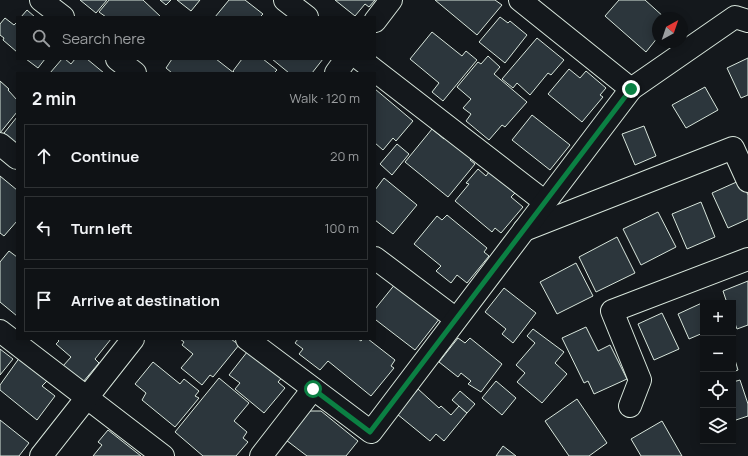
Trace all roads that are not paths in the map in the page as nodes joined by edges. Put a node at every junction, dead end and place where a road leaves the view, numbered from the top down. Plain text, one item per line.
1 (41, 0) edge
2 (285, 0) edge
3 (391, 0) edge
4 (520, 0) edge
5 (62, 16) edge
6 (306, 16) edge
7 (376, 20) edge
8 (748, 21) edge
9 (118, 60) edge
10 (345, 60) edge
11 (361, 60) edge
12 (134, 72) edge
13 (337, 72) edge
14 (631, 89) junction
15 (0, 144) edge
16 (16, 157) edge
17 (748, 181) edge
18 (545, 202) junction
19 (523, 230) junction
20 (376, 259) edge
21 (748, 259) edge
22 (456, 320) junction
23 (0, 331) edge
24 (133, 340) edge
25 (249, 340) edge
26 (313, 389) junction
27 (86, 398) junction
28 (630, 406) dead end
29 (41, 456) edge
30 (163, 456) edge
31 (261, 456) edge

1 - 5 street
2 - 6 street
3 - 7 street
4 - 14 street
8 - 14 street
9 - 12 street
10 - 13 street
11 - 18 street
14 - 18 street
15 - 16 street
17 - 19 street
18 - 19 street
19 - 22 street
20 - 22 street
21 - 28 street
22 - 26 street
23 - 27 street
24 - 27 street
25 - 26 street
26 - 31 street
27 - 29 street
27 - 30 street

